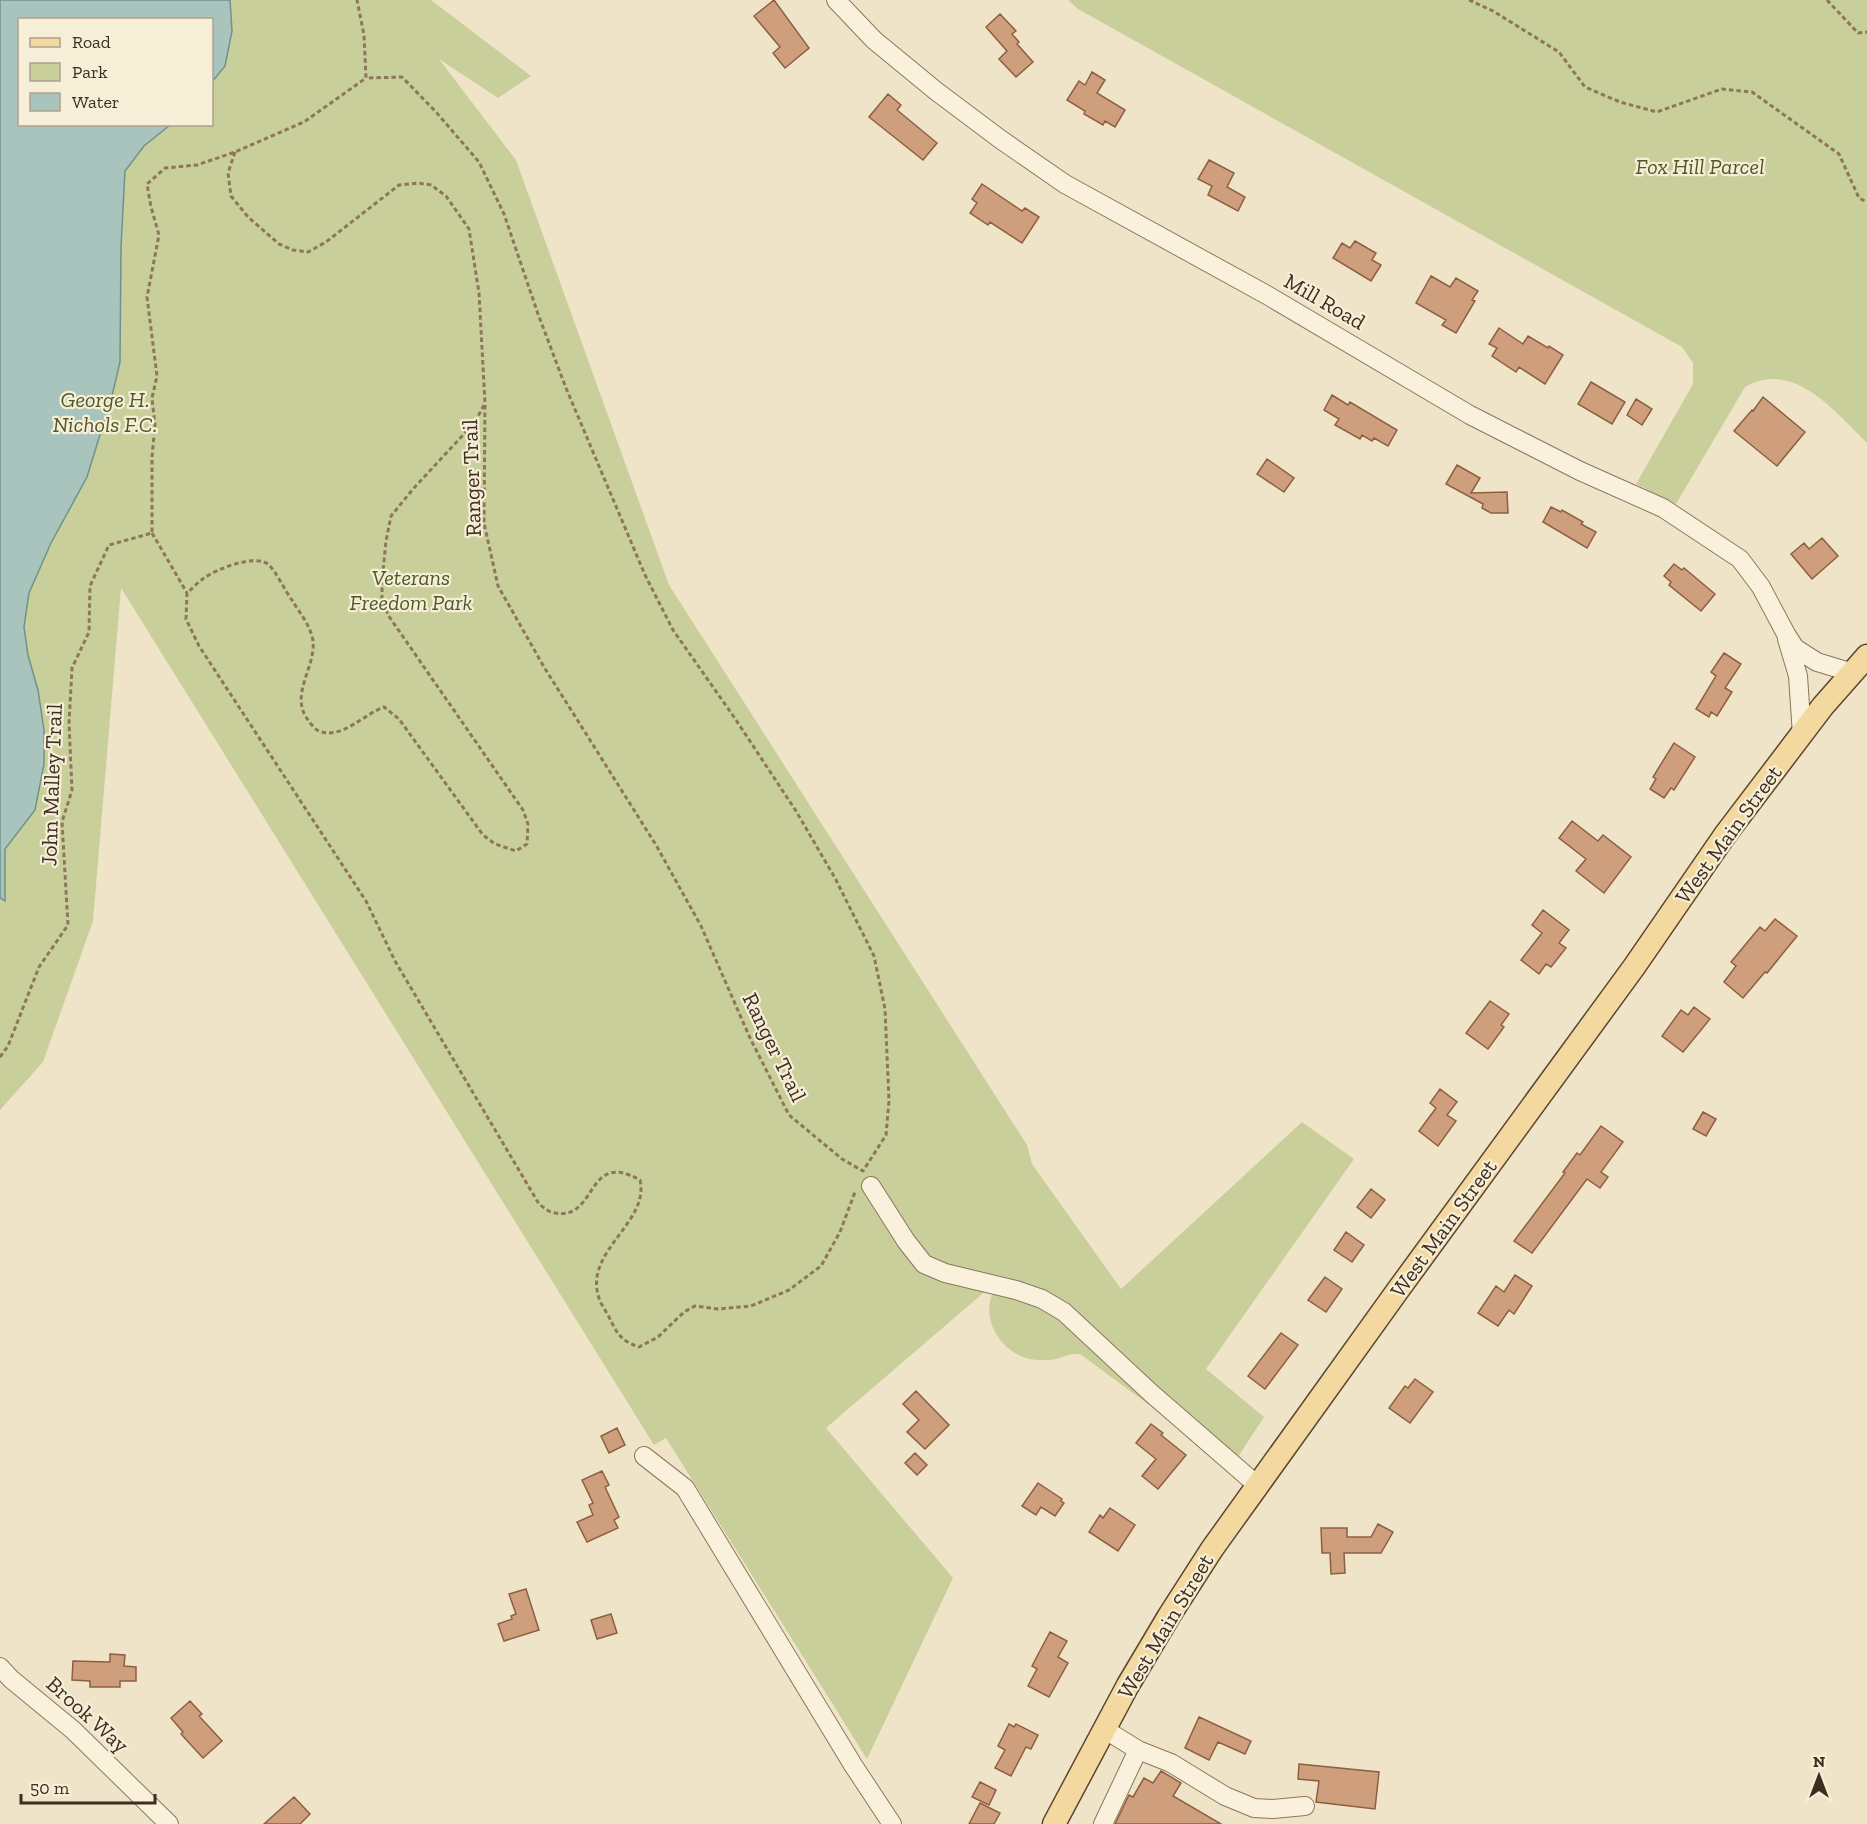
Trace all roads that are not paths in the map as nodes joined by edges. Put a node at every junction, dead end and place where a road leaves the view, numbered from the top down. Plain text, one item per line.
1 (836, 0) edge
2 (1786, 634) junction
3 (1867, 656) edge
4 (1850, 672) junction
5 (1802, 735) junction
6 (862, 1182) road end
7 (644, 1456) dead end
8 (1257, 1485) junction
9 (0, 1667) edge
10 (1104, 1729) junction
11 (1138, 1750) junction
12 (1305, 1806) dead end
13 (169, 1824) edge
14 (892, 1824) edge
15 (1054, 1824) edge
16 (1103, 1824) edge

1 - 2 street, Mill Road
2 - 4 street, Mill Road
2 - 5 street, Mill Road
3 - 4 main road, West Main Street
4 - 5 main road, West Main Street
5 - 8 main road, West Main Street
6 - 8 street
7 - 14 street
8 - 10 main road, West Main Street
9 - 13 street, Brook Way
10 - 11 street
10 - 15 main road, West Main Street
11 - 12 street
11 - 16 street

